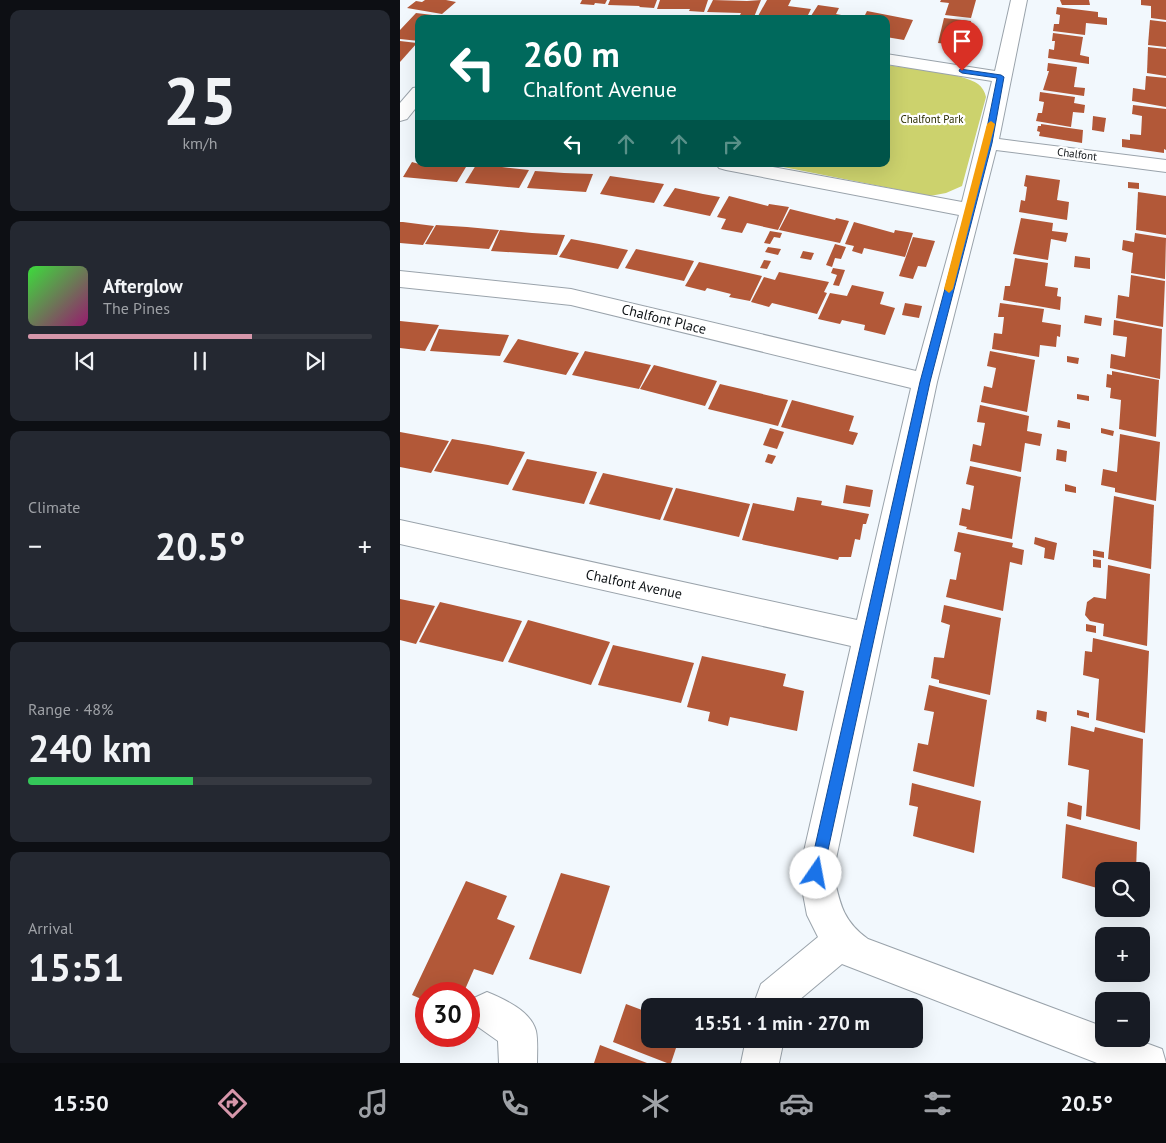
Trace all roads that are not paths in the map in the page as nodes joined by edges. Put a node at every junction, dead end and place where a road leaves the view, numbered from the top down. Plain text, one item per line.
1 (1019, 0) edge
2 (890, 60) edge
3 (1001, 77) junction
4 (415, 100) edge
5 (403, 123) edge
6 (988, 143) junction
7 (1166, 166) edge
8 (742, 167) edge
9 (969, 210) junction
10 (400, 279) edge
11 (925, 382) junction
12 (400, 532) edge
13 (868, 636) junction
14 (841, 941) junction
15 (774, 998) edge
16 (487, 1011) dead end
17 (763, 1048) edge
18 (518, 1063) edge
19 (760, 1063) edge
20 (1148, 1063) edge

1 - 3 street
2 - 3 street
3 - 6 street
4 - 5 street
6 - 7 street, Chalfont
6 - 9 street
8 - 9 street
9 - 11 street
10 - 11 street, Chalfont Place
11 - 13 street
12 - 13 street, Chalfont Avenue
13 - 14 street
14 - 15 street
14 - 20 street
16 - 18 street
17 - 19 street

